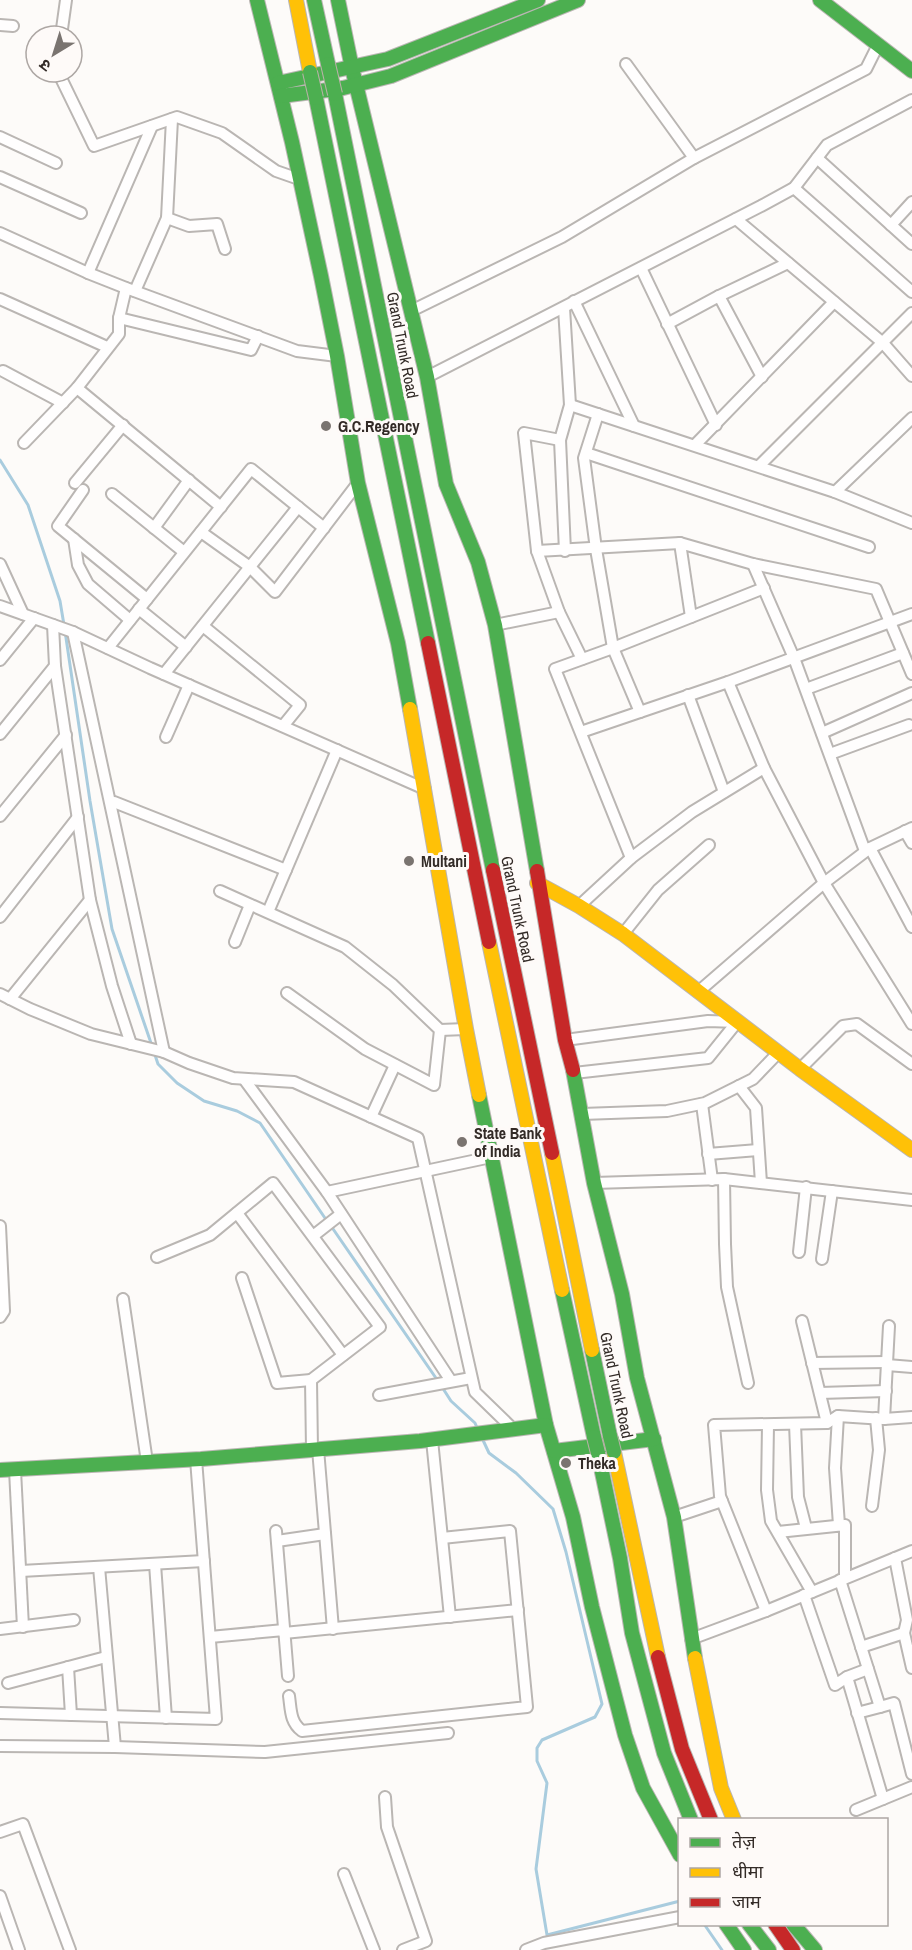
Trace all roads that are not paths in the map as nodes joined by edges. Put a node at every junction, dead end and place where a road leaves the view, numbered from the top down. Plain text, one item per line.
1 (66, 0) edge
2 (257, 0) edge
3 (296, 0) edge
4 (314, 0) edge
5 (338, 0) edge
6 (538, 0) edge
7 (578, 0) edge
8 (820, 0) edge
9 (63, 24) edge
10 (0, 25) edge
11 (13, 26) dead end
12 (878, 45) junction
13 (626, 64) dead end
14 (352, 68) junction
15 (912, 71) edge
16 (64, 84) edge
17 (356, 85) junction
18 (280, 90) junction
19 (912, 100) edge
20 (172, 119) junction
21 (152, 126) junction
22 (0, 137) edge
23 (694, 158) junction
24 (817, 158) junction
25 (56, 163) dead end
26 (0, 177) edge
27 (296, 178) dead end
28 (794, 188) junction
29 (912, 202) edge
30 (81, 213) dead end
31 (167, 218) junction
32 (736, 219) junction
33 (891, 225) junction
34 (0, 233) edge
35 (912, 244) edge
36 (225, 249) dead end
37 (788, 263) junction
38 (640, 268) junction
39 (88, 273) junction
40 (130, 290) junction
41 (912, 292) edge
42 (720, 296) junction
43 (0, 299) edge
44 (574, 302) junction
45 (834, 302) junction
46 (564, 308) junction
47 (411, 311) junction
48 (912, 313) edge
49 (119, 318) junction
50 (667, 324) junction
51 (258, 336) junction
52 (883, 343) junction
53 (107, 347) junction
54 (337, 356) junction
55 (3, 371) dead end
56 (912, 376) edge
57 (427, 377) junction
58 (762, 377) junction
59 (77, 388) junction
60 (63, 403) junction
61 (570, 405) junction
62 (598, 414) junction
63 (912, 418) edge
64 (716, 424) junction
65 (123, 425) junction
66 (634, 426) junction
67 (560, 440) junction
68 (24, 443) dead end
69 (695, 446) junction
70 (586, 453) junction
71 (759, 466) junction
72 (189, 480) junction
73 (358, 483) junction
74 (835, 492) junction
75 (112, 494) dead end
76 (220, 507) junction
77 (298, 507) junction
78 (912, 523) edge
79 (154, 528) junction
80 (324, 528) junction
81 (201, 531) junction
82 (74, 539) junction
83 (680, 543) junction
84 (869, 547) dead end
85 (596, 549) junction
86 (537, 551) junction
87 (565, 551) junction
88 (184, 552) junction
89 (0, 564) edge
90 (753, 564) junction
91 (250, 567) junction
92 (764, 588) junction
93 (147, 599) junction
94 (0, 606) edge
95 (139, 609) junction
96 (559, 612) junction
97 (22, 614) junction
98 (912, 614) edge
99 (691, 617) junction
100 (34, 618) junction
101 (130, 620) junction
102 (890, 622) junction
103 (495, 625) junction
104 (55, 626) junction
105 (203, 626) junction
106 (71, 631) junction
107 (186, 646) junction
108 (108, 648) junction
109 (613, 648) junction
110 (903, 653) junction
111 (794, 658) junction
112 (582, 659) junction
113 (0, 660) edge
114 (55, 666) junction
115 (164, 674) junction
116 (912, 674) edge
117 (728, 682) junction
118 (189, 685) junction
119 (806, 689) junction
120 (912, 693) edge
121 (688, 695) junction
122 (640, 712) junction
123 (909, 725) dead end
124 (283, 726) junction
125 (580, 732) junction
126 (822, 733) junction
127 (0, 734) edge
128 (66, 735) junction
129 (166, 737) dead end
130 (338, 750) junction
131 (830, 754) junction
132 (764, 768) junction
133 (425, 789) junction
134 (724, 792) junction
135 (114, 802) dead end
136 (0, 816) edge
137 (78, 817) junction
138 (909, 830) edge
139 (912, 843) edge
140 (709, 845) dead end
141 (868, 849) junction
142 (631, 858) junction
143 (286, 870) junction
144 (537, 883) junction
145 (824, 883) junction
146 (220, 891) dead end
147 (90, 900) junction
148 (250, 904) junction
149 (579, 906) junction
150 (268, 912) junction
151 (0, 917) edge
152 (912, 927) edge
153 (623, 934) junction
154 (235, 942) dead end
155 (698, 992) junction
156 (287, 993) dead end
157 (5, 997) edge
158 (737, 1022) junction
159 (912, 1024) edge
160 (466, 1029) junction
161 (440, 1030) junction
162 (565, 1040) junction
163 (131, 1044) junction
164 (161, 1051) junction
165 (778, 1053) junction
166 (912, 1064) edge
167 (395, 1065) junction
168 (800, 1069) junction
169 (574, 1073) junction
170 (244, 1079) junction
171 (739, 1086) junction
172 (702, 1104) junction
173 (582, 1114) junction
174 (371, 1117) junction
175 (758, 1150) junction
176 (912, 1150) edge
177 (708, 1154) junction
178 (491, 1157) junction
179 (425, 1171) junction
180 (724, 1179) junction
181 (712, 1180) junction
182 (594, 1183) junction
183 (761, 1183) junction
184 (806, 1187) junction
185 (832, 1191) junction
186 (327, 1192) junction
187 (912, 1200) edge
188 (237, 1213) junction
189 (339, 1216) junction
190 (0, 1226) edge
191 (0, 1235) edge
192 (313, 1236) junction
193 (799, 1252) dead end
194 (157, 1257) dead end
195 (822, 1258) dead end
196 (242, 1278) dead end
197 (123, 1299) dead end
198 (0, 1317) edge
199 (802, 1321) dead end
200 (889, 1326) dead end
201 (343, 1355) junction
202 (887, 1363) junction
203 (812, 1364) junction
204 (912, 1367) edge
205 (471, 1378) junction
206 (311, 1380) junction
207 (448, 1382) junction
208 (748, 1383) dead end
209 (886, 1391) junction
210 (820, 1393) junction
211 (379, 1395) dead end
212 (838, 1416) junction
213 (912, 1417) edge
214 (880, 1419) junction
215 (828, 1423) junction
216 (795, 1424) junction
217 (546, 1425) junction
218 (768, 1425) junction
219 (513, 1429) junction
220 (654, 1439) junction
221 (432, 1440) junction
222 (315, 1450) junction
223 (554, 1451) junction
224 (196, 1459) junction
225 (147, 1462) junction
226 (0, 1470) edge
227 (15, 1470) junction
228 (722, 1501) junction
229 (872, 1506) dead end
230 (674, 1517) junction
231 (838, 1525) junction
232 (806, 1528) junction
233 (778, 1532) junction
234 (325, 1534) junction
235 (442, 1538) junction
236 (912, 1551) edge
237 (895, 1558) junction
238 (204, 1561) junction
239 (155, 1564) junction
240 (99, 1567) junction
241 (21, 1571) junction
242 (842, 1579) junction
243 (808, 1593) junction
244 (518, 1610) junction
245 (766, 1611) junction
246 (450, 1617) junction
247 (74, 1620) dead end
248 (23, 1627) junction
249 (0, 1629) edge
250 (333, 1629) junction
251 (284, 1632) junction
252 (904, 1633) junction
253 (210, 1636) junction
254 (691, 1639) junction
255 (861, 1647) junction
256 (106, 1657) junction
257 (68, 1667) junction
258 (912, 1668) edge
259 (868, 1669) junction
260 (288, 1676) dead end
261 (847, 1677) junction
262 (8, 1683) dead end
263 (290, 1696) dead end
264 (879, 1707) junction
265 (0, 1713) edge
266 (857, 1713) junction
267 (71, 1715) junction
268 (111, 1716) junction
269 (166, 1718) junction
270 (447, 1733) dead end
271 (0, 1746) edge
272 (115, 1747) junction
273 (912, 1774) edge
274 (912, 1787) edge
275 (385, 1797) dead end
276 (883, 1799) junction
277 (856, 1810) dead end
278 (690, 1818) edge
279 (710, 1818) edge
280 (733, 1818) edge
281 (0, 1832) edge
282 (678, 1852) edge
283 (344, 1874) dead end
284 (0, 1896) edge
285 (3, 1915) edge
286 (678, 1917) edge
287 (727, 1926) edge
288 (751, 1926) edge
289 (776, 1926) edge
290 (795, 1926) edge
291 (19, 1950) edge
292 (70, 1950) edge
293 (374, 1950) edge
294 (403, 1950) edge
295 (526, 1950) edge
296 (744, 1950) edge
297 (769, 1950) edge
298 (793, 1950) edge
299 (815, 1950) edge

1 - 9 street
2 - 18 main road
3 - 278 main road, Grand Trunk Road, bridge
4 - 279 main road, Grand Trunk Road, bridge
5 - 14 main road
6 - 14 main road
7 - 17 main road
8 - 12 main road
10 - 11 street
12 - 15 main road
12 - 23 street
13 - 23 street
14 - 17 main road
14 - 18 main road
16 - 21 street
17 - 18 main road
17 - 47 main road
18 - 54 main road
19 - 24 street
20 - 21 street
20 - 27 street
20 - 31 street
21 - 39 street
22 - 25 street
23 - 47 street
24 - 28 street
24 - 33 street
26 - 30 street
28 - 32 street
28 - 41 street
29 - 33 street
31 - 36 street
31 - 40 street
32 - 37 street
32 - 38 street
33 - 35 street
34 - 39 street
37 - 42 street
37 - 45 street
38 - 44 street
38 - 50 street
39 - 40 street
40 - 49 street
40 - 51 street
42 - 50 street
42 - 58 street
43 - 53 street
44 - 46 street
44 - 66 street
45 - 52 street
45 - 58 street
46 - 57 street
46 - 61 street
47 - 57 main road
48 - 52 street
49 - 51 street
49 - 53 street
50 - 64 street
51 - 54 street
52 - 56 street
52 - 71 street
53 - 59 street
54 - 73 main road
55 - 60 street
57 - 103 main road
58 - 64 street
59 - 60 street
59 - 65 street
60 - 68 street
61 - 62 street
61 - 67 street
62 - 66 street
62 - 70 street
63 - 74 street
64 - 69 street
65 - 72 street
65 - 82 street
66 - 69 street
67 - 86 street
67 - 87 street
69 - 71 street
70 - 84 street
70 - 85 street
71 - 74 street
72 - 76 street
72 - 79 street
73 - 80 street
73 - 133 main road
74 - 78 street
75 - 79 street
76 - 77 street
76 - 81 street
77 - 80 street
77 - 91 street
79 - 88 street
80 - 91 street
81 - 88 street
81 - 91 street
82 - 93 street
82 - 101 street
83 - 85 street
83 - 90 street
83 - 99 street
85 - 87 street
85 - 109 street
86 - 87 street
86 - 96 street
88 - 93 street
89 - 97 street
90 - 92 street
90 - 102 street
91 - 105 street
92 - 99 street
92 - 111 street
93 - 95 street
94 - 97 street
95 - 101 street
95 - 107 street
96 - 103 street
96 - 112 street
97 - 100 street
98 - 102 street
99 - 109 street
100 - 104 street
100 - 113 street
101 - 108 street
102 - 110 street
102 - 111 street
103 - 144 main road
104 - 106 street
104 - 114 street
105 - 107 street
105 - 124 street
106 - 108 street
106 - 164 street
107 - 115 street
108 - 115 street
109 - 112 street
109 - 122 street
110 - 116 street
110 - 119 street
111 - 117 street
111 - 119 street
112 - 125 street
114 - 127 street
114 - 128 street
115 - 118 street
117 - 121 street
117 - 132 street
118 - 124 street
118 - 129 street
119 - 126 street
120 - 126 street
121 - 122 street
121 - 134 street
122 - 125 street
123 - 131 street
124 - 130 street
125 - 142 street
126 - 131 street
128 - 136 street
128 - 137 street
130 - 133 street
130 - 143 street
131 - 141 street
132 - 134 street
132 - 145 street
133 - 160 main road
134 - 142 street
135 - 143 street
137 - 147 street
137 - 151 street
138 - 139 street
138 - 141 street
140 - 153 street
141 - 145 street
141 - 152 street
142 - 149 street
143 - 150 street
144 - 149 main road
144 - 162 main road
145 - 155 street
145 - 159 street
146 - 148 street
147 - 157 street
147 - 163 street
148 - 150 street
148 - 154 street
149 - 153 main road
150 - 161 street
153 - 155 main road
155 - 158 main road
156 - 167 street
157 - 163 street
158 - 162 street
158 - 165 main road
158 - 169 street
160 - 161 street
160 - 178 main road
161 - 167 street
162 - 169 main road
163 - 164 street
164 - 170 street
165 - 168 main road
165 - 171 street
166 - 168 street
167 - 174 street
168 - 176 main road
169 - 173 main road
170 - 174 street
170 - 186 street
171 - 172 street
171 - 175 street
172 - 173 street
172 - 177 street
173 - 182 main road
174 - 179 street
175 - 177 street
175 - 183 street
177 - 181 street
178 - 179 street
178 - 217 main road
179 - 186 street
179 - 205 street
180 - 181 street
180 - 183 street
180 - 208 street
181 - 182 street
182 - 220 main road
183 - 184 street
184 - 185 street
184 - 193 street
185 - 187 street
185 - 195 street
186 - 189 street
188 - 192 street
188 - 194 street
188 - 201 street
189 - 192 street
189 - 207 street
190 - 191 street
191 - 198 street
192 - 201 street
196 - 206 street
197 - 225 street
199 - 203 street
200 - 202 street
201 - 206 street
202 - 203 street
202 - 204 street
202 - 209 street
203 - 210 street
205 - 207 street
205 - 219 street
206 - 222 street
207 - 211 street
209 - 210 street
209 - 214 street
210 - 215 street
212 - 214 street
212 - 215 street
212 - 231 street
213 - 214 street
214 - 229 street
215 - 216 street
216 - 218 street
216 - 232 street
217 - 219 main road
217 - 223 main road
218 - 228 street
218 - 233 street
219 - 221 main road
220 - 223 main road
220 - 230 main road
221 - 222 main road
221 - 235 street
222 - 224 main road
222 - 234 street
223 - 282 main road
224 - 225 main road
224 - 238 street
225 - 227 main road
226 - 227 main road
227 - 241 street
228 - 230 street
228 - 245 street
230 - 254 main road
231 - 232 street
231 - 242 street
232 - 233 street
233 - 243 street
234 - 250 street
234 - 251 street
235 - 244 street
235 - 246 street
236 - 237 street
237 - 242 street
237 - 252 street
238 - 239 street
238 - 253 street
239 - 240 street
239 - 269 street
240 - 241 street
240 - 256 street
241 - 248 street
242 - 243 street
242 - 255 street
243 - 245 street
243 - 261 street
244 - 246 street
244 - 263 street
245 - 254 street
246 - 250 street
247 - 248 street
248 - 249 street
250 - 251 street
251 - 253 street
251 - 260 street
252 - 255 street
252 - 258 street
253 - 269 street
254 - 280 main road
255 - 259 street
256 - 257 street
256 - 268 street
257 - 262 street
257 - 267 street
259 - 261 street
259 - 264 street
261 - 266 street
264 - 266 street
264 - 273 street
265 - 267 street
266 - 276 street
267 - 268 street
268 - 269 street
268 - 272 street
270 - 272 street
271 - 272 street
274 - 276 street
275 - 294 street
276 - 277 street
281 - 292 street
283 - 293 street
284 - 285 street
285 - 291 street
286 - 295 street
287 - 296 main road
288 - 297 main road
289 - 298 main road
290 - 299 main road

